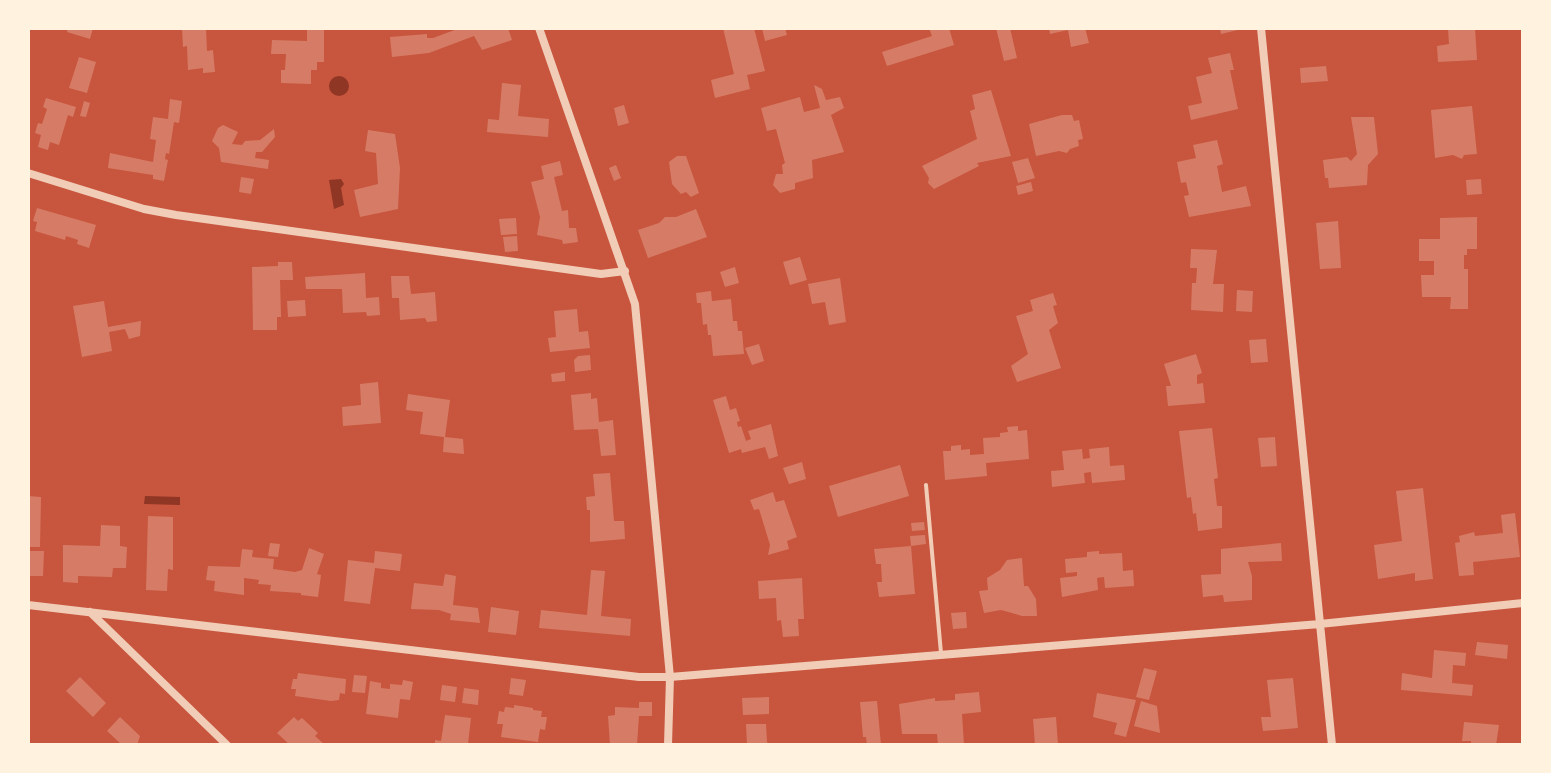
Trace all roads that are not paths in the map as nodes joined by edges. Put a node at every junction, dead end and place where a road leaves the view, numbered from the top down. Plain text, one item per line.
1 (540, 28) edge
2 (1261, 28) edge
3 (28, 173) edge
4 (625, 271) junction
5 (926, 485) dead end
6 (1523, 603) edge
7 (28, 605) edge
8 (89, 611) junction
9 (1320, 624) junction
10 (941, 655) junction
11 (670, 677) junction
12 (227, 745) edge
13 (668, 745) edge
14 (1332, 745) edge

1 - 4 street
2 - 9 street
3 - 4 street
4 - 11 street
5 - 10 lane
6 - 9 street
7 - 8 street
8 - 11 street
8 - 12 street
9 - 10 street
9 - 14 street
10 - 11 street
11 - 13 street

